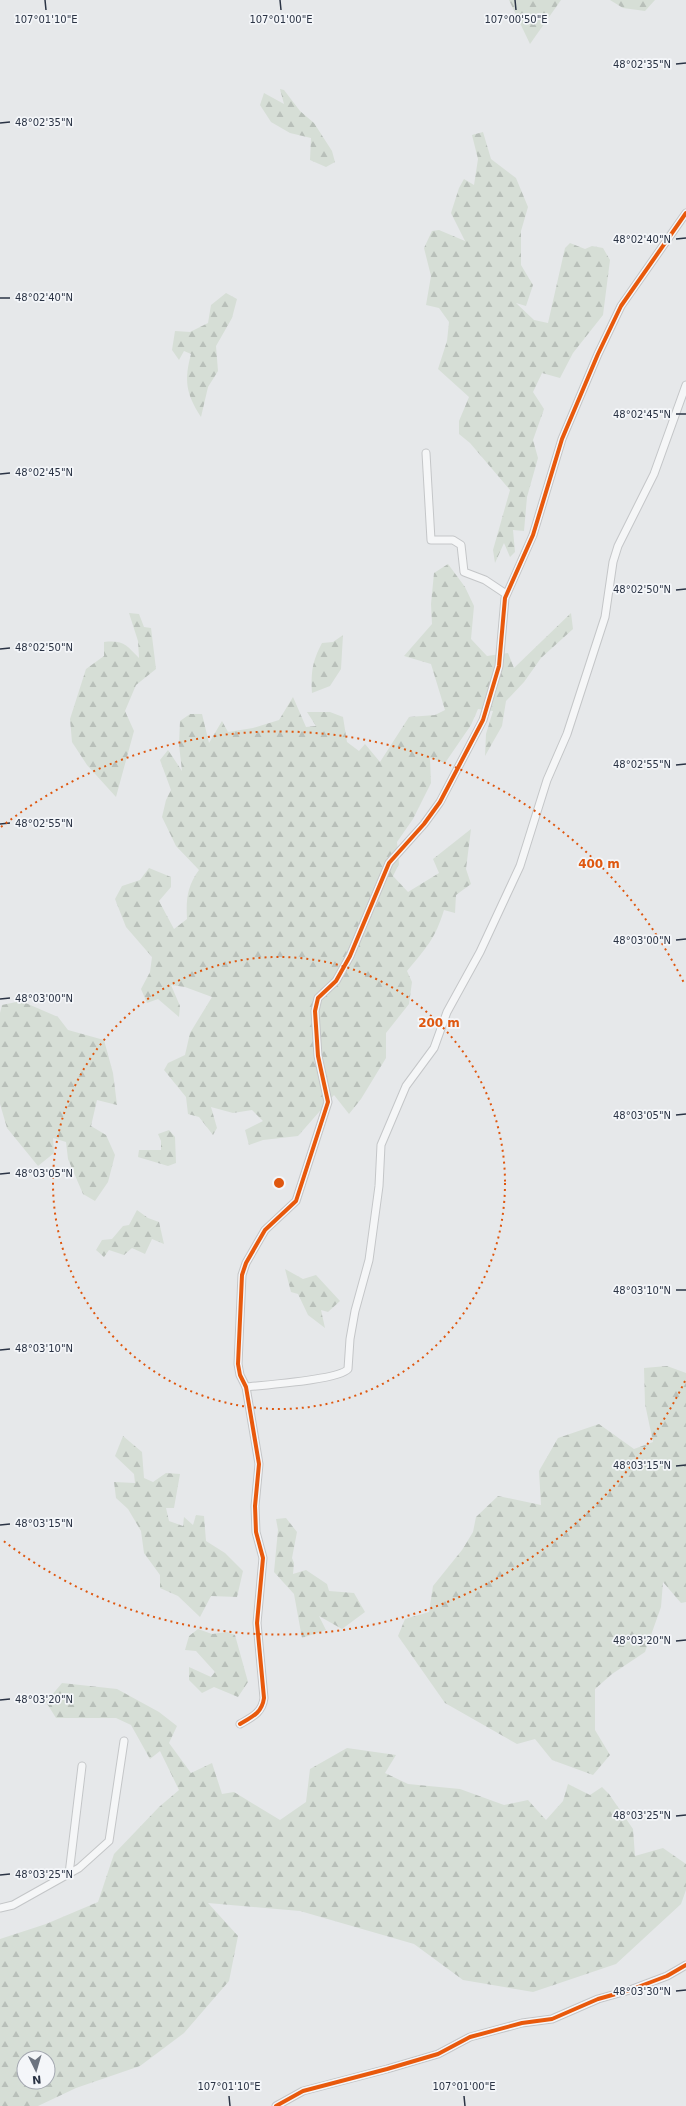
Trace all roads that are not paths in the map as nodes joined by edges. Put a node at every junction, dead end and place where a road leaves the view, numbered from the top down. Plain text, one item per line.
1 (686, 213) edge
2 (686, 385) edge
3 (426, 453) dead end
4 (506, 594) junction
5 (246, 1387) junction
6 (240, 1724) dead end
7 (124, 1741) dead end
8 (82, 1766) dead end
9 (69, 1874) junction
10 (0, 1908) edge
11 (686, 1965) edge
12 (276, 2106) edge

1 - 4 street
2 - 5 street
3 - 4 street
4 - 5 street
5 - 6 street
7 - 9 street
8 - 9 street
9 - 10 street
11 - 12 street

